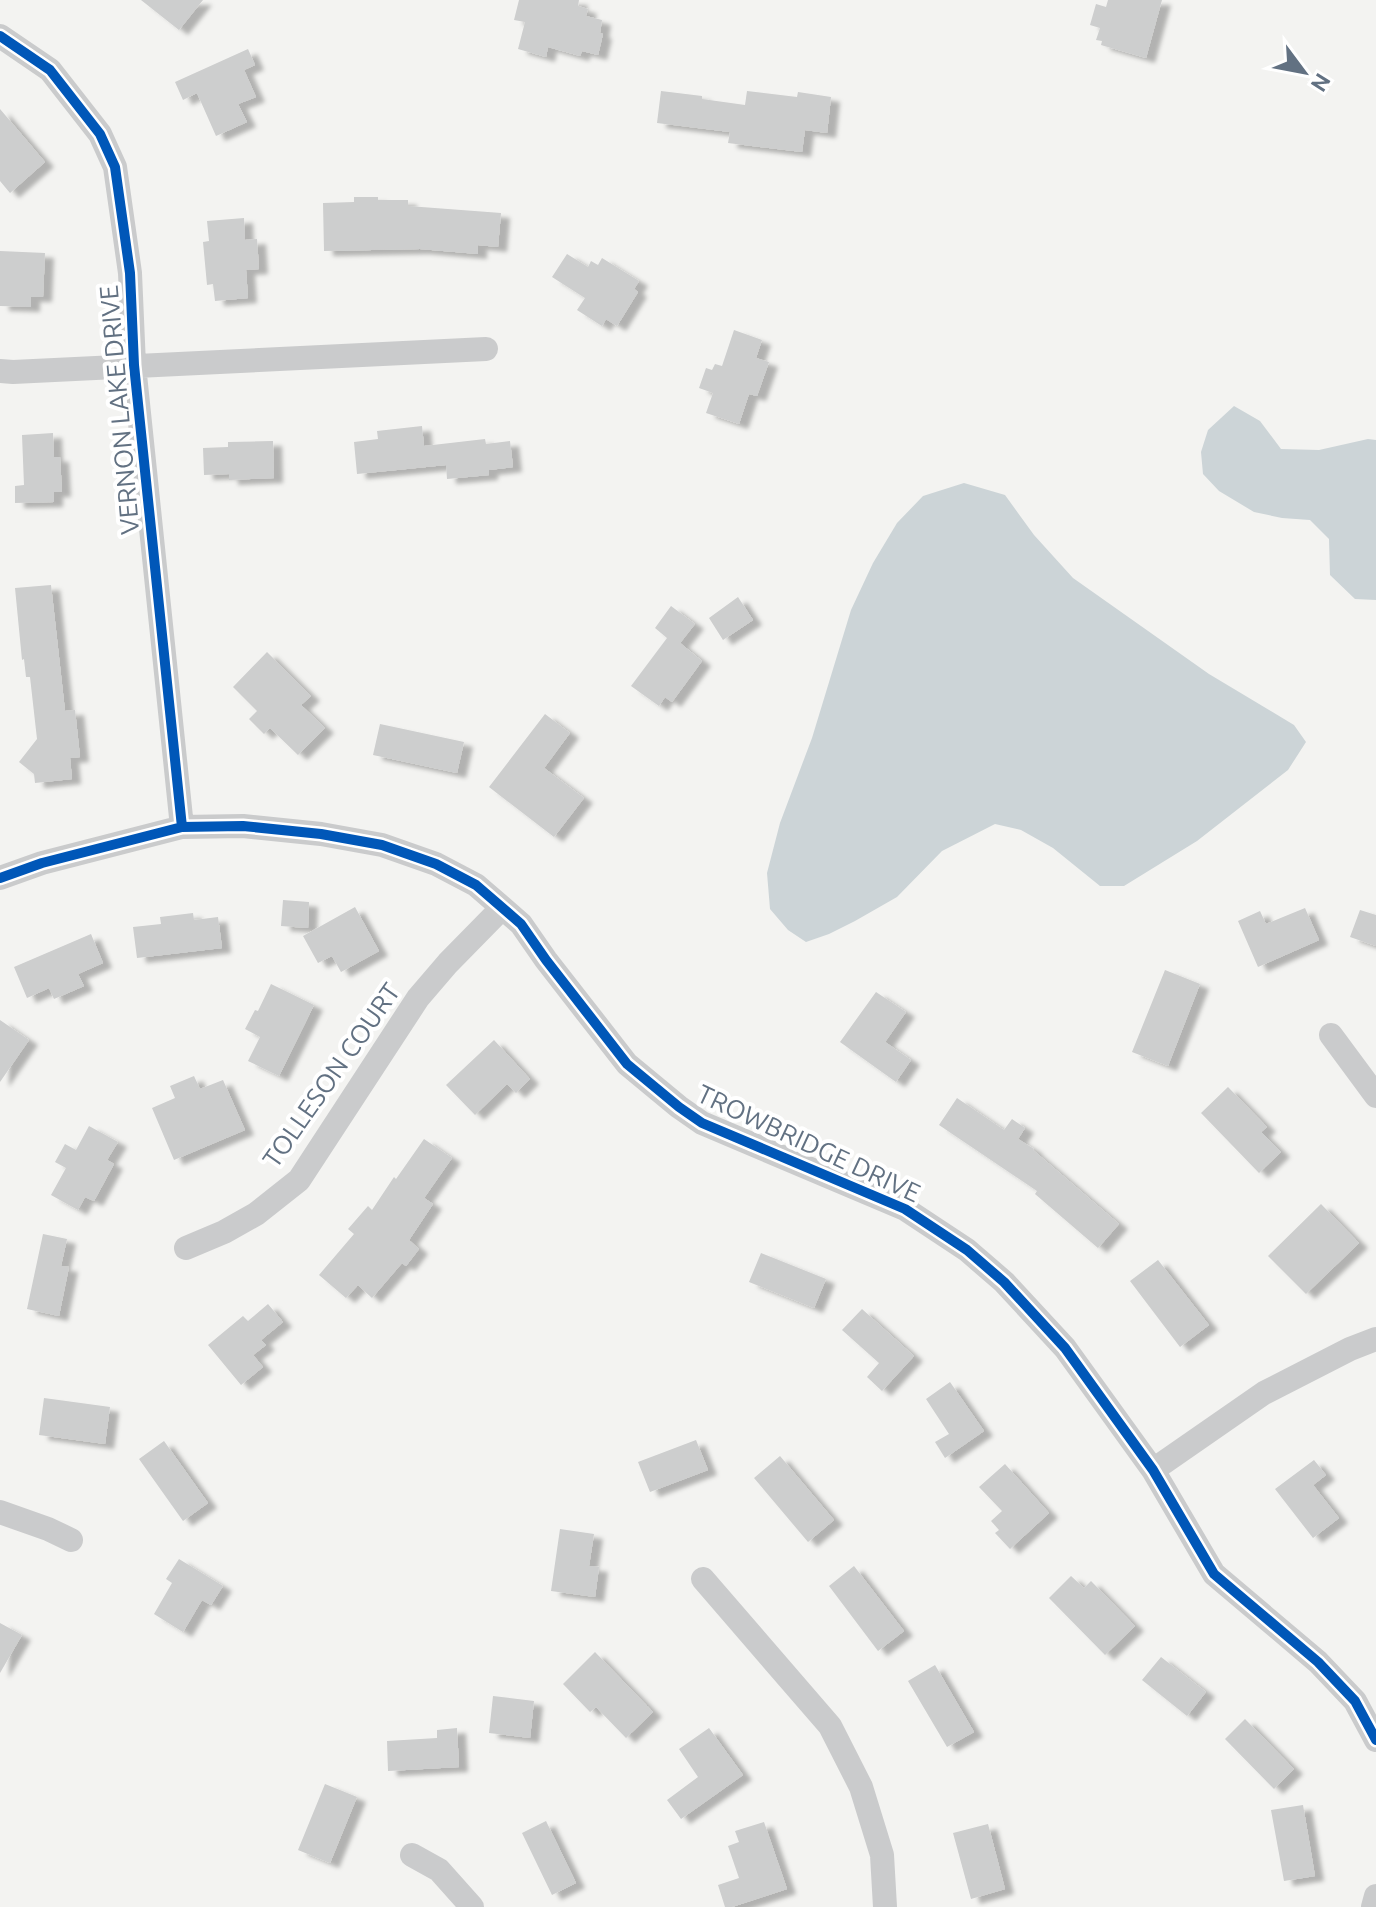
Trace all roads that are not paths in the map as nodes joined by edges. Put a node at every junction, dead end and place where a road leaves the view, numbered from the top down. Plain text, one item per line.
1 (0, 36) edge
2 (486, 349) dead end
3 (134, 365) junction
4 (0, 371) edge
5 (182, 827) junction
6 (0, 878) edge
7 (502, 908) junction
8 (1331, 1035) dead end
9 (1376, 1096) edge
10 (186, 1248) dead end
11 (1376, 1339) edge
12 (1153, 1470) junction
13 (0, 1512) edge
14 (71, 1540) dead end
15 (703, 1579) dead end
16 (1376, 1740) edge
17 (412, 1855) dead end
18 (1376, 1896) edge
19 (472, 1907) edge
20 (885, 1907) edge
21 (1373, 1907) edge

1 - 3 street, VERNON LAKE DRIVE
2 - 3 street
3 - 4 street
3 - 5 street, VERNON LAKE DRIVE
5 - 6 street, TROWBRIDGE DRIVE
5 - 7 street, TROWBRIDGE DRIVE
7 - 10 street, TOLLESON COURT
7 - 12 street, TROWBRIDGE DRIVE
8 - 9 street
11 - 12 street
12 - 16 street, TROWBRIDGE DRIVE
13 - 14 street
15 - 20 street
17 - 19 street
18 - 21 street

